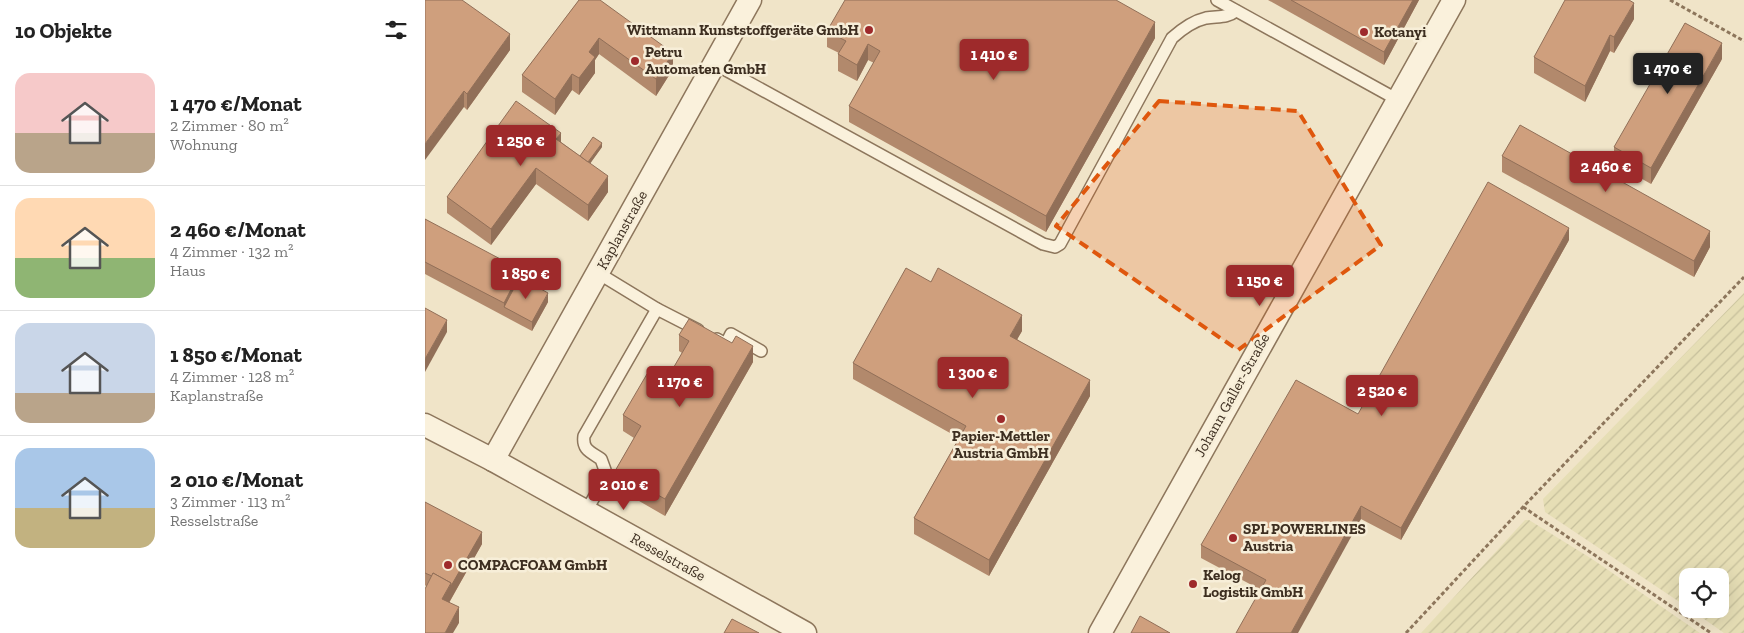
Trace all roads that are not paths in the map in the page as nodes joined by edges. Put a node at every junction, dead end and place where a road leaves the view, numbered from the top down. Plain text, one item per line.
1 (750, 0) edge
2 (1217, 0) edge
3 (1454, 0) edge
4 (1236, 11) junction
5 (715, 64) junction
6 (1398, 100) junction
7 (597, 273) junction
8 (657, 309) junction
9 (761, 351) dead end
10 (425, 424) edge
11 (493, 460) junction
12 (585, 512) junction
13 (805, 633) edge
14 (1100, 633) edge

1 - 5 street, Kaplanstraße
2 - 4 lane
3 - 6 street, Johann Galler-Straße
4 - 5 lane
4 - 6 lane
5 - 7 street, Kaplanstraße
6 - 14 street, Johann Galler-Straße
7 - 8 lane
7 - 11 street, Kaplanstraße
8 - 9 lane
8 - 12 lane
10 - 11 street, Resselstraße
11 - 12 street, Resselstraße
12 - 13 street, Resselstraße

